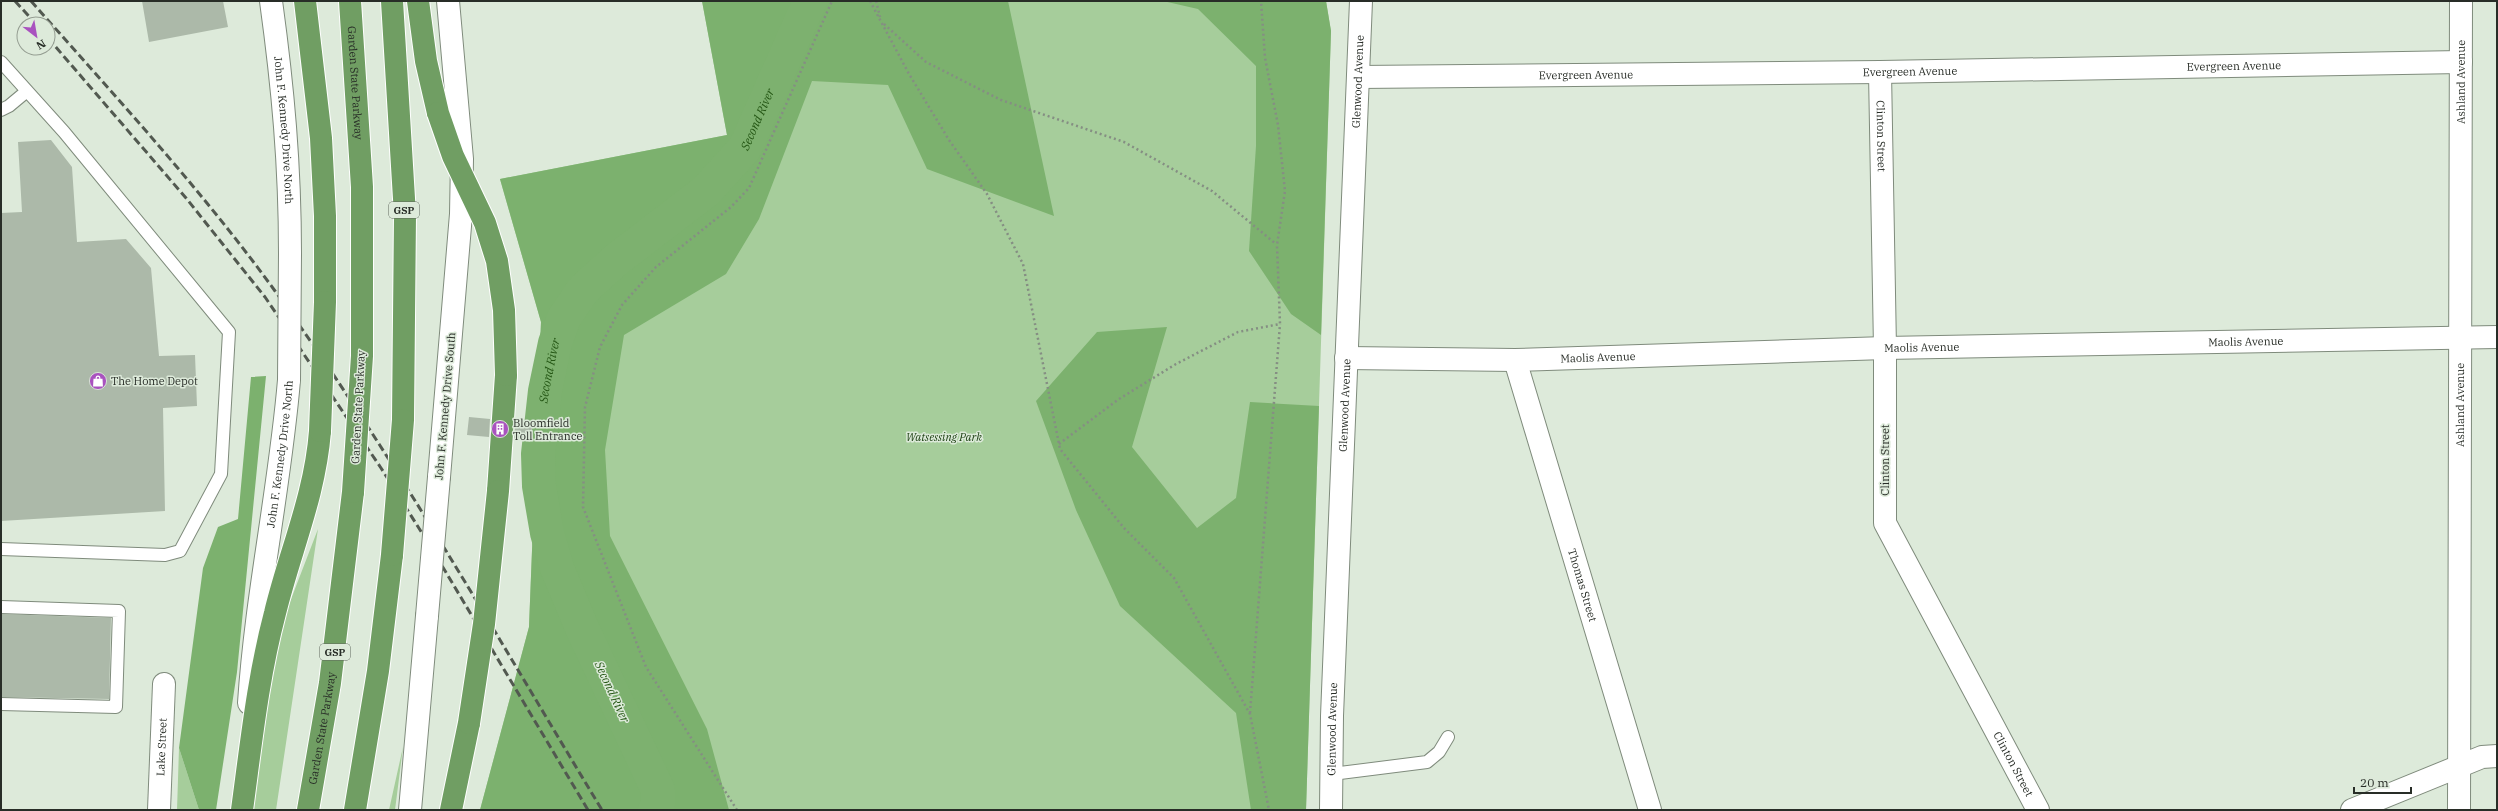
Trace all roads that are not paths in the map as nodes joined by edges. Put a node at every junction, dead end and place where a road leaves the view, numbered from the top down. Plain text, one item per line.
1 (271, 1) edge
2 (305, 1) edge
3 (350, 1) edge
4 (392, 1) edge
5 (418, 1) edge
6 (448, 1) edge
7 (1361, 1) edge
8 (2461, 1) edge
9 (1, 62) edge
10 (2461, 62) junction
11 (1880, 72) junction
12 (1358, 77) junction
13 (27, 91) junction
14 (1, 110) edge
15 (2497, 337) edge
16 (2460, 338) junction
17 (1885, 348) junction
18 (1346, 358) junction
19 (1515, 360) junction
20 (1, 549) edge
21 (1, 607) edge
22 (164, 684) dead end
23 (1, 704) edge
24 (1448, 737) dead end
25 (2497, 756) edge
26 (2460, 768) junction
27 (1332, 774) junction
28 (159, 810) edge
29 (242, 810) edge
30 (308, 810) edge
31 (355, 810) edge
32 (410, 810) edge
33 (451, 810) edge
34 (1331, 810) edge
35 (1650, 810) edge
36 (2038, 810) edge
37 (2352, 810) edge
38 (2459, 810) edge

1 - 29 street, John F. Kennedy Drive North, bridge
2 - 29 highway, bridge
3 - 30 highway, Garden State Parkway / GSP, bridge
4 - 31 highway, GSP, bridge
5 - 33 highway, bridge
6 - 32 street, John F. Kennedy Drive South, bridge
7 - 12 street, Glenwood Avenue
8 - 10 street, Ashland Avenue
9 - 13 lane
10 - 11 street, Evergreen Avenue
10 - 16 street, Ashland Avenue
11 - 12 street, Evergreen Avenue
11 - 17 street, Clinton Street
12 - 18 street, Glenwood Avenue
13 - 14 lane
13 - 20 lane
15 - 16 street, Maolis Avenue
16 - 17 street, Maolis Avenue
16 - 26 street, Ashland Avenue
17 - 19 street, Maolis Avenue
17 - 36 street, Clinton Street
18 - 19 street, Maolis Avenue
18 - 27 street, Glenwood Avenue
19 - 35 street, Thomas Street
21 - 23 lane
22 - 28 street, Lake Street
24 - 27 lane
25 - 26 street
26 - 37 street
26 - 38 street, Ashland Avenue
27 - 34 street, Glenwood Avenue

